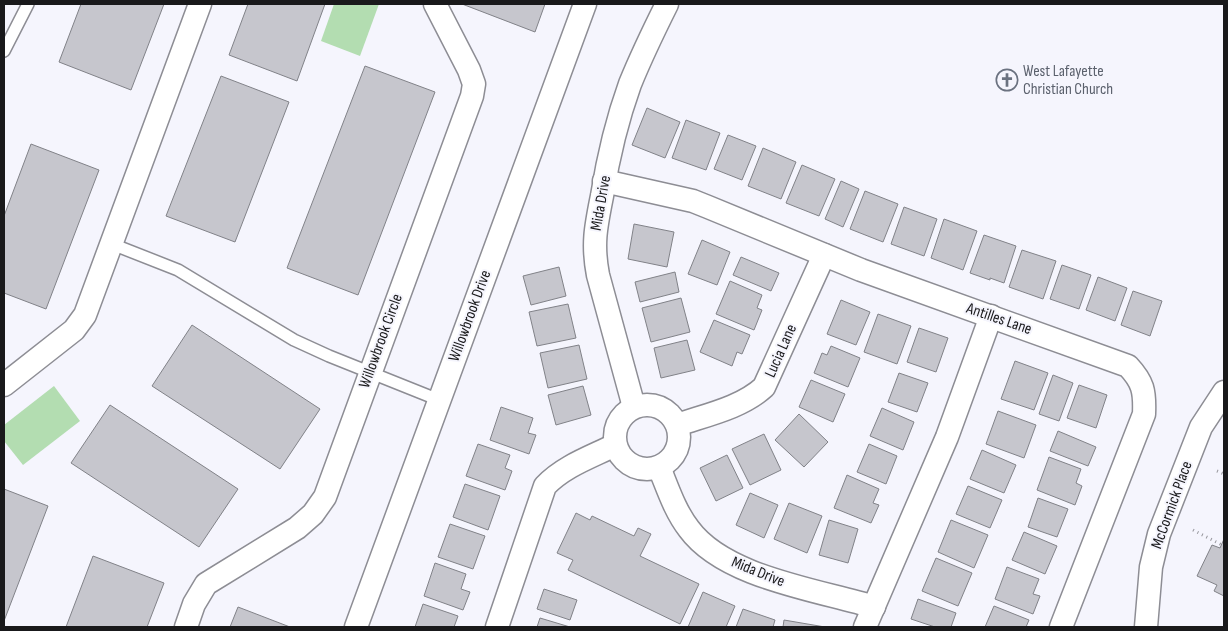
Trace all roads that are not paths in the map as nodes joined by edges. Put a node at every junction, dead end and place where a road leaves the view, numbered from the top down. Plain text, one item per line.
1 (28, 4) edge
2 (200, 4) edge
3 (435, 4) edge
4 (585, 4) edge
5 (667, 4) edge
6 (4, 51) edge
7 (604, 181) junction
8 (112, 244) junction
9 (824, 255) junction
10 (991, 316) junction
11 (370, 372) junction
12 (4, 385) edge
13 (1224, 392) edge
14 (439, 400) junction
15 (634, 407) junction
16 (677, 425) junction
17 (615, 445) junction
18 (659, 467) junction
19 (869, 617) edge
20 (186, 627) edge
21 (356, 627) edge
22 (497, 627) edge
23 (1061, 627) edge
24 (1146, 627) edge

1 - 6 lane
2 - 8 street
3 - 11 street, Willowbrook Circle
4 - 14 street, Willowbrook Drive
5 - 7 street, Mida Drive
7 - 9 street, Antilles Lane
7 - 15 street, Mida Drive
8 - 11 lane
8 - 12 street
9 - 10 street, Antilles Lane
9 - 16 street, Lucia Lane
10 - 19 street
10 - 23 street, Antilles Lane
11 - 14 lane
11 - 20 street, Willowbrook Circle
13 - 24 street, McCormick Place
14 - 21 street, Willowbrook Drive
15 - 16 street
15 - 17 street
16 - 18 street
17 - 18 street
17 - 22 street
18 - 19 street, Mida Drive

